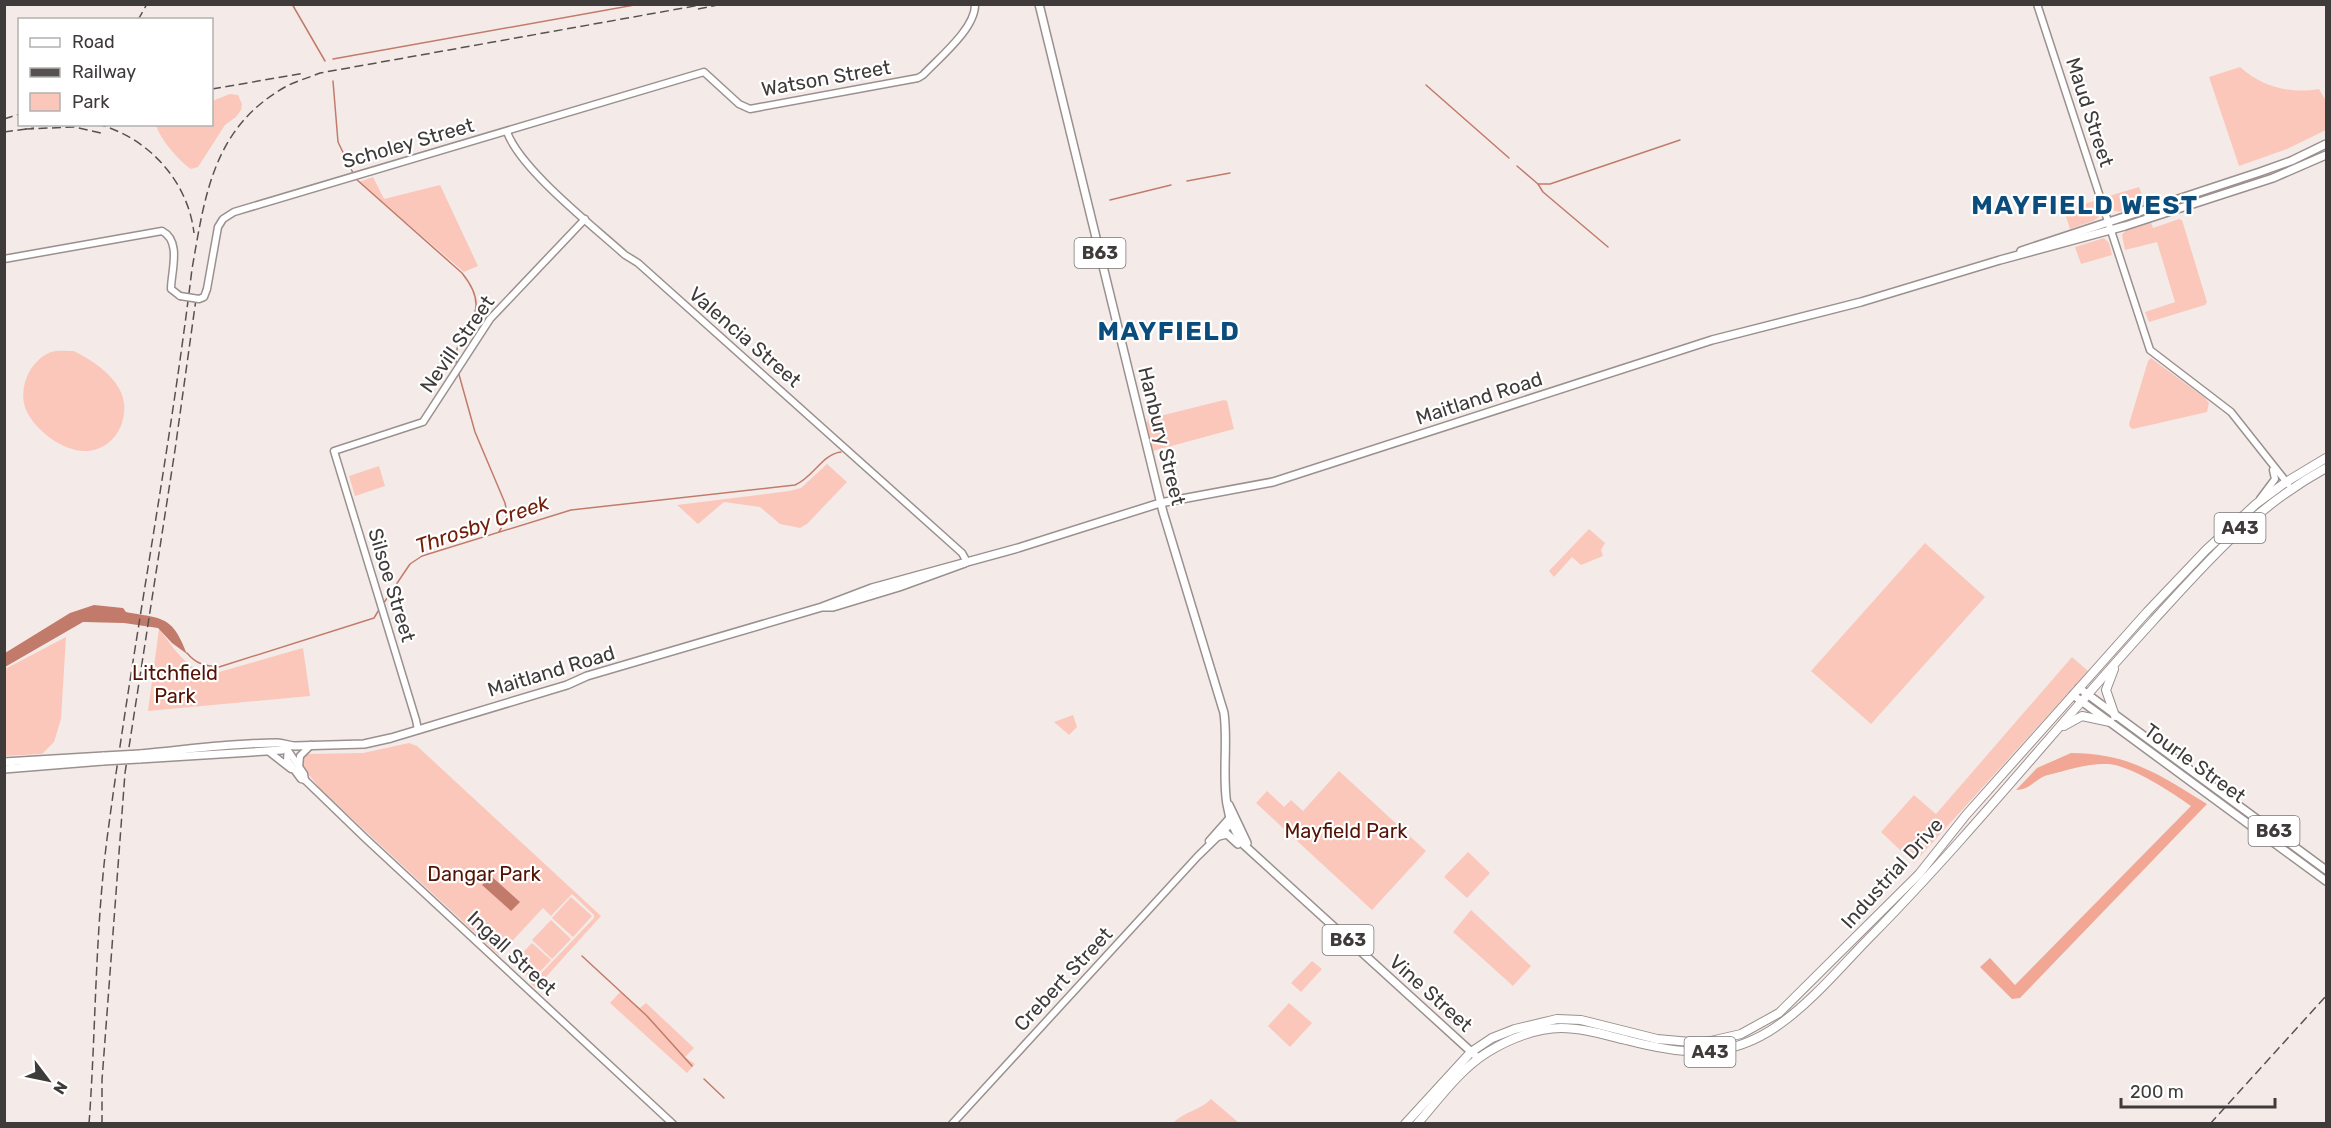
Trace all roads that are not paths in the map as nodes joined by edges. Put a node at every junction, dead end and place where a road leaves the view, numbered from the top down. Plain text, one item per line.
1 (975, 4) edge
2 (1039, 4) edge
3 (2037, 4) edge
4 (704, 72) joint
5 (507, 132) junction
6 (2326, 144) edge
7 (2326, 155) edge
8 (585, 219) junction
9 (2111, 226) junction
10 (4, 258) edge
11 (334, 451) joint
12 (2266, 456) junction
13 (2326, 458) edge
14 (2326, 468) edge
15 (2286, 482) junction
16 (2292, 489) junction
17 (1160, 502) junction
18 (2256, 504) junction
19 (967, 562) junction
20 (2122, 655) junction
21 (2076, 691) junction
22 (2084, 698) junction
23 (2113, 719) junction
24 (418, 730) junction
25 (2055, 731) junction
26 (311, 746) junction
27 (288, 749) junction
28 (268, 751) junction
29 (140, 756) junction
30 (104, 759) junction
31 (4, 762) edge
32 (4, 769) edge
33 (296, 769) junction
34 (1232, 819) junction
35 (1219, 836) junction
36 (1255, 855) junction
37 (1198, 856) junction
38 (2326, 870) edge
39 (2326, 881) edge
40 (1471, 1052) junction
41 (1478, 1058) junction
42 (673, 1124) edge
43 (952, 1124) edge
44 (1405, 1124) edge
45 (1417, 1124) edge

1 - 4 street, Watson Street
2 - 17 main road, Hanbury Street / B63
3 - 9 street, Maud Street
4 - 5 street, Scholey Street
5 - 8 street, Valencia Street
5 - 10 street, Scholey Street, bridge
6 - 9 main road, Maitland Road
7 - 9 main road, Maitland Road
8 - 11 street, Nevill Street
8 - 19 street, Valencia Street
9 - 12 street, Maud Street
9 - 17 main road, Maitland Road
11 - 24 street, Silsoe Street
12 - 15 street
12 - 18 street
13 - 15 highway, Industrial Drive / A43
14 - 16 highway, Industrial Drive / A43
15 - 16 street
15 - 18 highway, Industrial Drive / A43
16 - 20 highway, Industrial Drive / A43
17 - 19 main road, Maitland Road
17 - 34 main road, Hanbury Street / B63
18 - 21 highway, Industrial Drive / A43
19 - 24 main road, Maitland Road
20 - 22 highway, Industrial Drive / A43
20 - 23 highway
21 - 22 main road, Tourle Street / B63
21 - 40 highway, Industrial Drive / A43
22 - 23 main road, Tourle Street / B63
22 - 25 highway, Industrial Drive / A43
23 - 25 highway, B63
23 - 38 main road, Tourle Street / B63
23 - 39 main road, Tourle Street / B63
24 - 26 main road, Maitland Road
25 - 41 highway, Industrial Drive / A43
26 - 27 main road, Maitland Road
26 - 33 street
27 - 28 main road, Maitland Road
27 - 29 main road, Maitland Road
27 - 33 street
28 - 29 main road, Maitland Road
28 - 33 street, Ingall Street
29 - 30 main road, Maitland Road, bridge
30 - 31 main road, Maitland Road
30 - 32 main road, Maitland Road
33 - 42 street, Ingall Street
34 - 35 street, Crebert Street
34 - 36 main road, Vine Street / B63
34 - 37 street, Crebert Street
35 - 36 main road, B63
35 - 37 street, Crebert Street
36 - 40 main road, Vine Street / B63
37 - 43 street, Crebert Street
40 - 41 main road, Vine Street / B63
40 - 44 highway, Industrial Drive / A43
41 - 45 highway, Industrial Drive / A43

